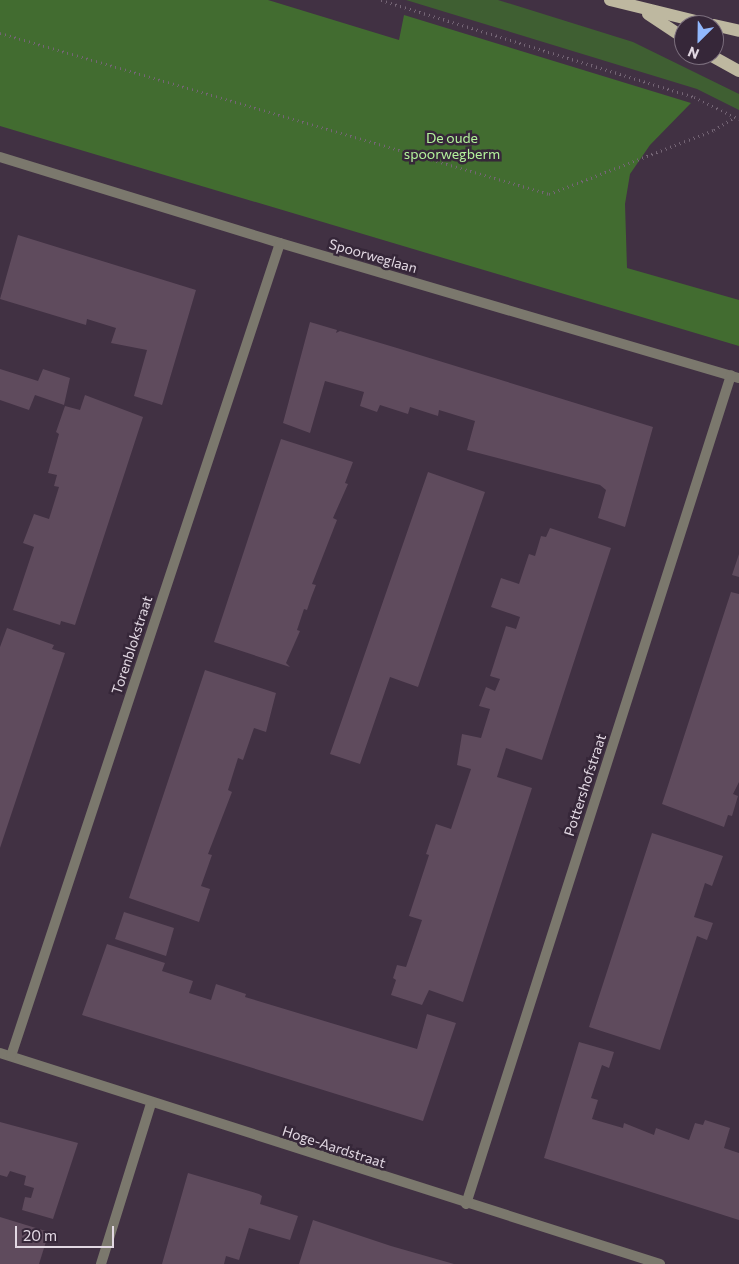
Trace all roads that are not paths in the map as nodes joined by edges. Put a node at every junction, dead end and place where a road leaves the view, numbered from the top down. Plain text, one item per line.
1 (610, 0) edge
2 (642, 10) junction
3 (674, 17) edge
4 (724, 28) edge
5 (674, 31) edge
6 (739, 31) edge
7 (724, 63) edge
8 (739, 71) edge
9 (0, 157) edge
10 (280, 243) junction
11 (735, 376) edge
12 (0, 1053) edge
13 (11, 1056) junction
14 (151, 1102) junction
15 (466, 1204) junction
16 (101, 1264) edge
17 (660, 1264) edge

1 - 2 main road
2 - 3 main road
2 - 5 main road
4 - 6 main road
7 - 8 main road
9 - 10 street, Spoorweglaan
10 - 11 street, Spoorweglaan
10 - 13 street, Torenblokstraat
11 - 15 street, Pottershofstraat
12 - 13 street, Hoge-Aardstraat
13 - 14 street, Hoge-Aardstraat
14 - 15 street, Hoge-Aardstraat
14 - 16 street
15 - 17 street, Hoge-Aardstraat

